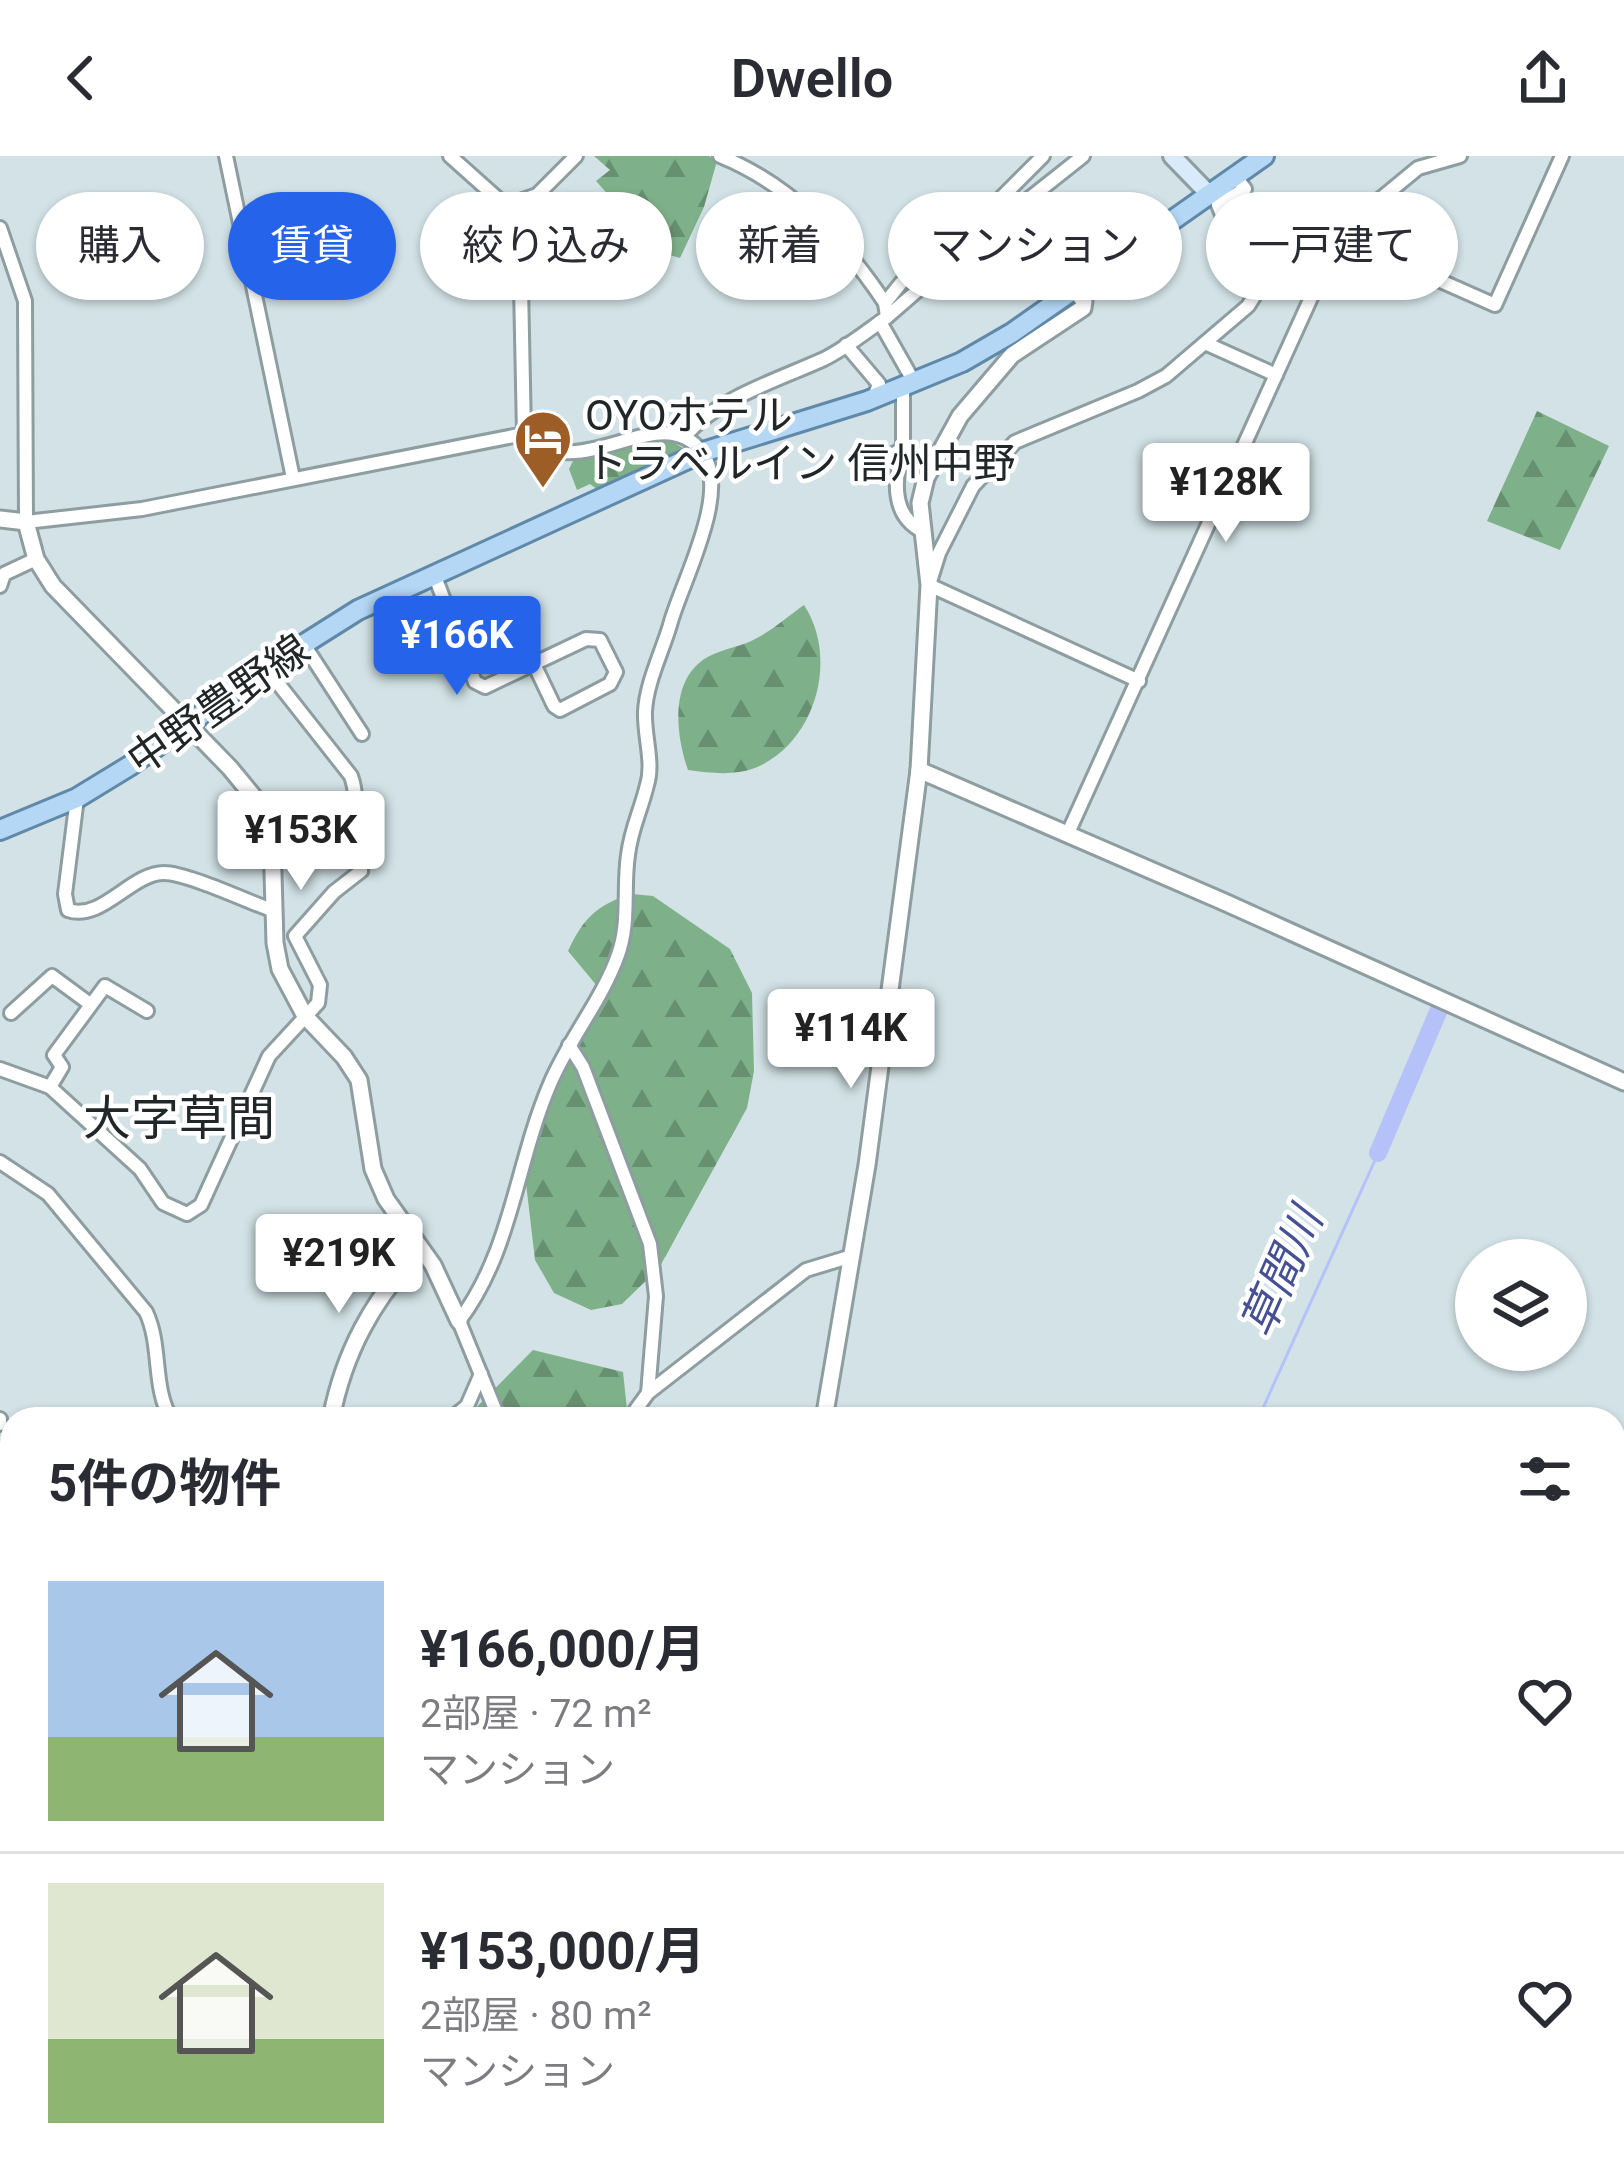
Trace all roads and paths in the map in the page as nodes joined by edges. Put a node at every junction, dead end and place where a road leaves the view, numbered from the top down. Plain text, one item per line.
1 (226, 156) edge
2 (450, 156) edge
3 (576, 156) edge
4 (720, 156) edge
5 (1043, 156) edge
6 (1083, 156) edge
7 (1172, 156) edge
8 (1264, 156) edge
9 (1460, 156) edge
10 (1562, 156) edge
11 (1234, 174) junction
12 (490, 192) edge
13 (538, 192) edge
14 (1207, 192) joint
15 (1240, 192) edge
16 (1389, 192) edge
17 (0, 228) edge
18 (1458, 289) edge
19 (521, 300) edge
20 (1059, 300) edge
21 (1083, 300) edge
22 (1252, 300) edge
23 (1307, 300) edge
24 (884, 314) junction
25 (1204, 343) junction
26 (846, 345) junction
27 (1276, 374) junction
28 (909, 385) junction
29 (873, 399) junction
30 (524, 434) junction
31 (683, 437) junction
32 (904, 449) junction
33 (703, 452) junction
34 (877, 462) dead end
35 (292, 478) junction
36 (0, 519) edge
37 (26, 523) junction
38 (922, 532) junction
39 (36, 559) junction
40 (434, 574) junction
41 (929, 585) junction
42 (0, 586) edge
43 (303, 644) junction
44 (534, 664) junction
45 (266, 668) junction
46 (1138, 681) junction
47 (185, 723) junction
48 (362, 734) dead end
49 (919, 770) junction
50 (77, 798) junction
51 (0, 830) edge
52 (1068, 833) junction
53 (274, 911) junction
54 (90, 1004) junction
55 (147, 1011) dead end
56 (11, 1013) dead end
57 (305, 1016) junction
58 (569, 1045) junction
59 (0, 1069) edge
60 (1624, 1082) edge
61 (50, 1088) junction
62 (0, 1162) edge
63 (420, 1250) junction
64 (852, 1256) junction
65 (460, 1322) junction
66 (481, 1375) junction
67 (648, 1393) junction
68 (166, 1407) edge
69 (335, 1407) edge
70 (466, 1407) edge
71 (494, 1407) edge
72 (638, 1407) edge
73 (826, 1407) edge

1 - 35 street
2 - 12 street
3 - 13 street
4 - 24 street
5 - 24 street
6 - 24 street
7 - 14 main road
8 - 11 main road, 中野豊野線
9 - 16 street
10 - 18 street
11 - 14 main road, 中野豊野線
11 - 15 street
17 - 37 street
19 - 30 street
20 - 28 main road, 中野豊野線
21 - 38 street
22 - 25 street
23 - 27 street
24 - 26 street
24 - 28 street
25 - 27 street
25 - 41 street
26 - 29 street
26 - 31 street
27 - 46 street
28 - 29 main road, 中野豊野線
28 - 32 street
29 - 33 main road, 中野豊野線
30 - 31 street
30 - 35 street
31 - 33 street
32 - 34 street
32 - 38 street
33 - 40 main road, 中野豊野線
33 - 58 street
35 - 37 street
36 - 37 street
37 - 39 street
38 - 41 street
39 - 42 street
39 - 47 street
40 - 43 main road, 中野豊野線
40 - 44 street
41 - 46 street
41 - 49 street
43 - 45 main road, 中野豊野線
43 - 48 street
44 - 44 street
45 - 47 main road, 中野豊野線
45 - 57 street
46 - 52 street
47 - 50 main road, 中野豊野線
47 - 53 street
49 - 52 street
49 - 64 street
50 - 51 main road, 中野豊野線
50 - 53 street
52 - 60 street
53 - 57 street
54 - 55 street
54 - 56 street
54 - 61 street
57 - 61 street
57 - 63 street
58 - 65 street
58 - 67 street
59 - 61 street
62 - 68 street
63 - 65 street
63 - 69 street
64 - 67 street
64 - 73 street
65 - 66 street
66 - 70 street
66 - 71 street
67 - 72 street

